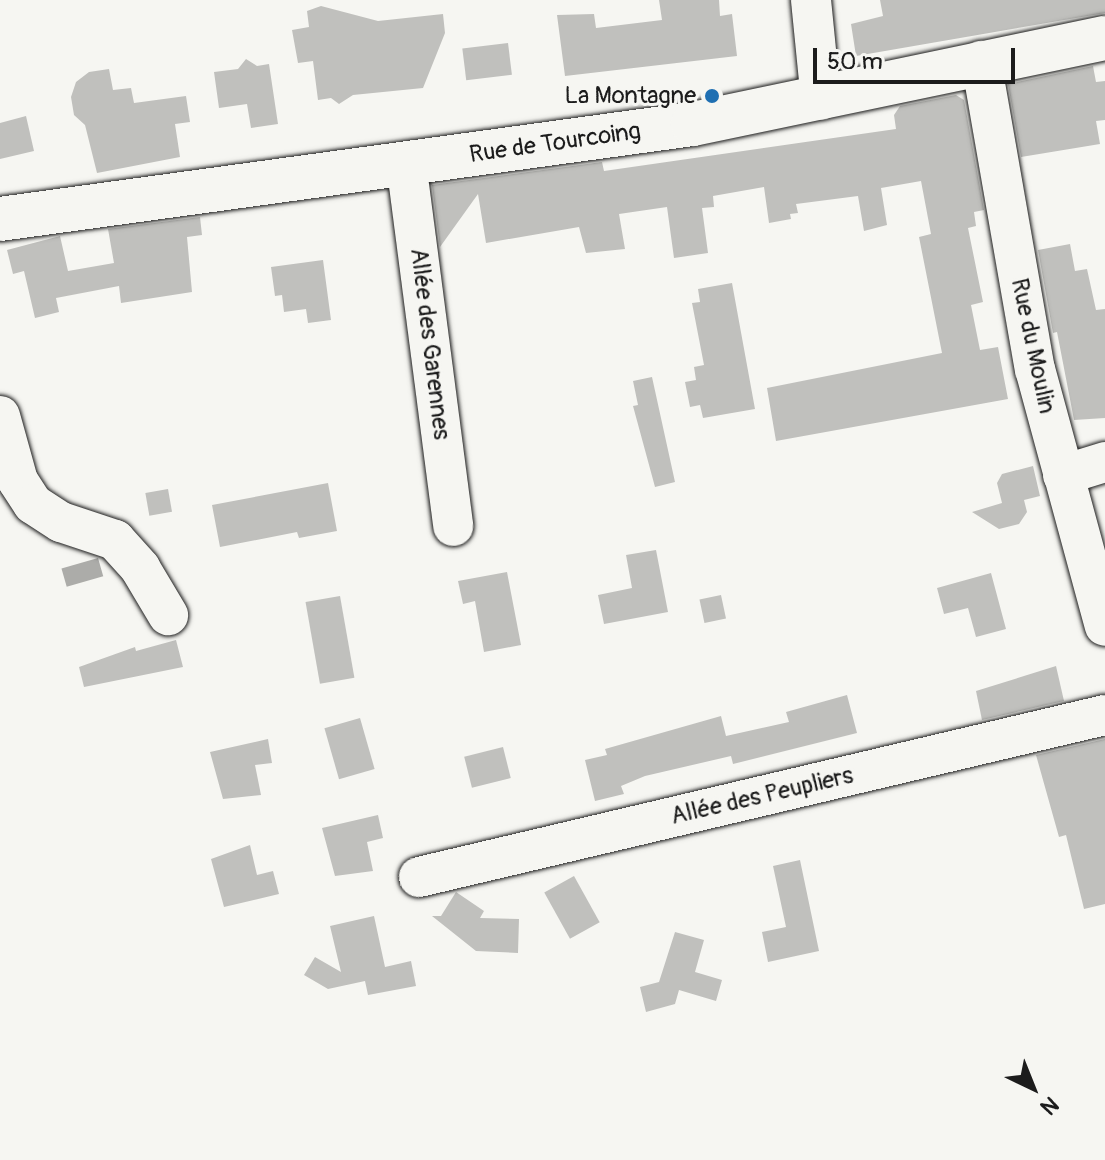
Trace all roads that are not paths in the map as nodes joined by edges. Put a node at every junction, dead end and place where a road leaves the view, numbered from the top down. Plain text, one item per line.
1 (811, 0) edge
2 (1105, 38) edge
3 (981, 61) junction
4 (821, 100) junction
5 (406, 162) junction
6 (0, 219) edge
7 (0, 416) edge
8 (1105, 462) edge
9 (1063, 475) junction
10 (453, 526) dead end
11 (168, 615) dead end
12 (1105, 626) edge
13 (1105, 715) edge
14 (419, 877) dead end

1 - 4 street
2 - 3 main road, Rue de Tourcoing
3 - 4 main road, Rue de Tourcoing
3 - 9 street, Rue du Moulin
4 - 5 main road, Rue de Tourcoing
5 - 6 main road, Rue de Tourcoing
5 - 10 street, Allée des Garennes
7 - 11 street
8 - 9 street
9 - 12 street, Rue du Moulin
13 - 14 street, Allée des Peupliers

